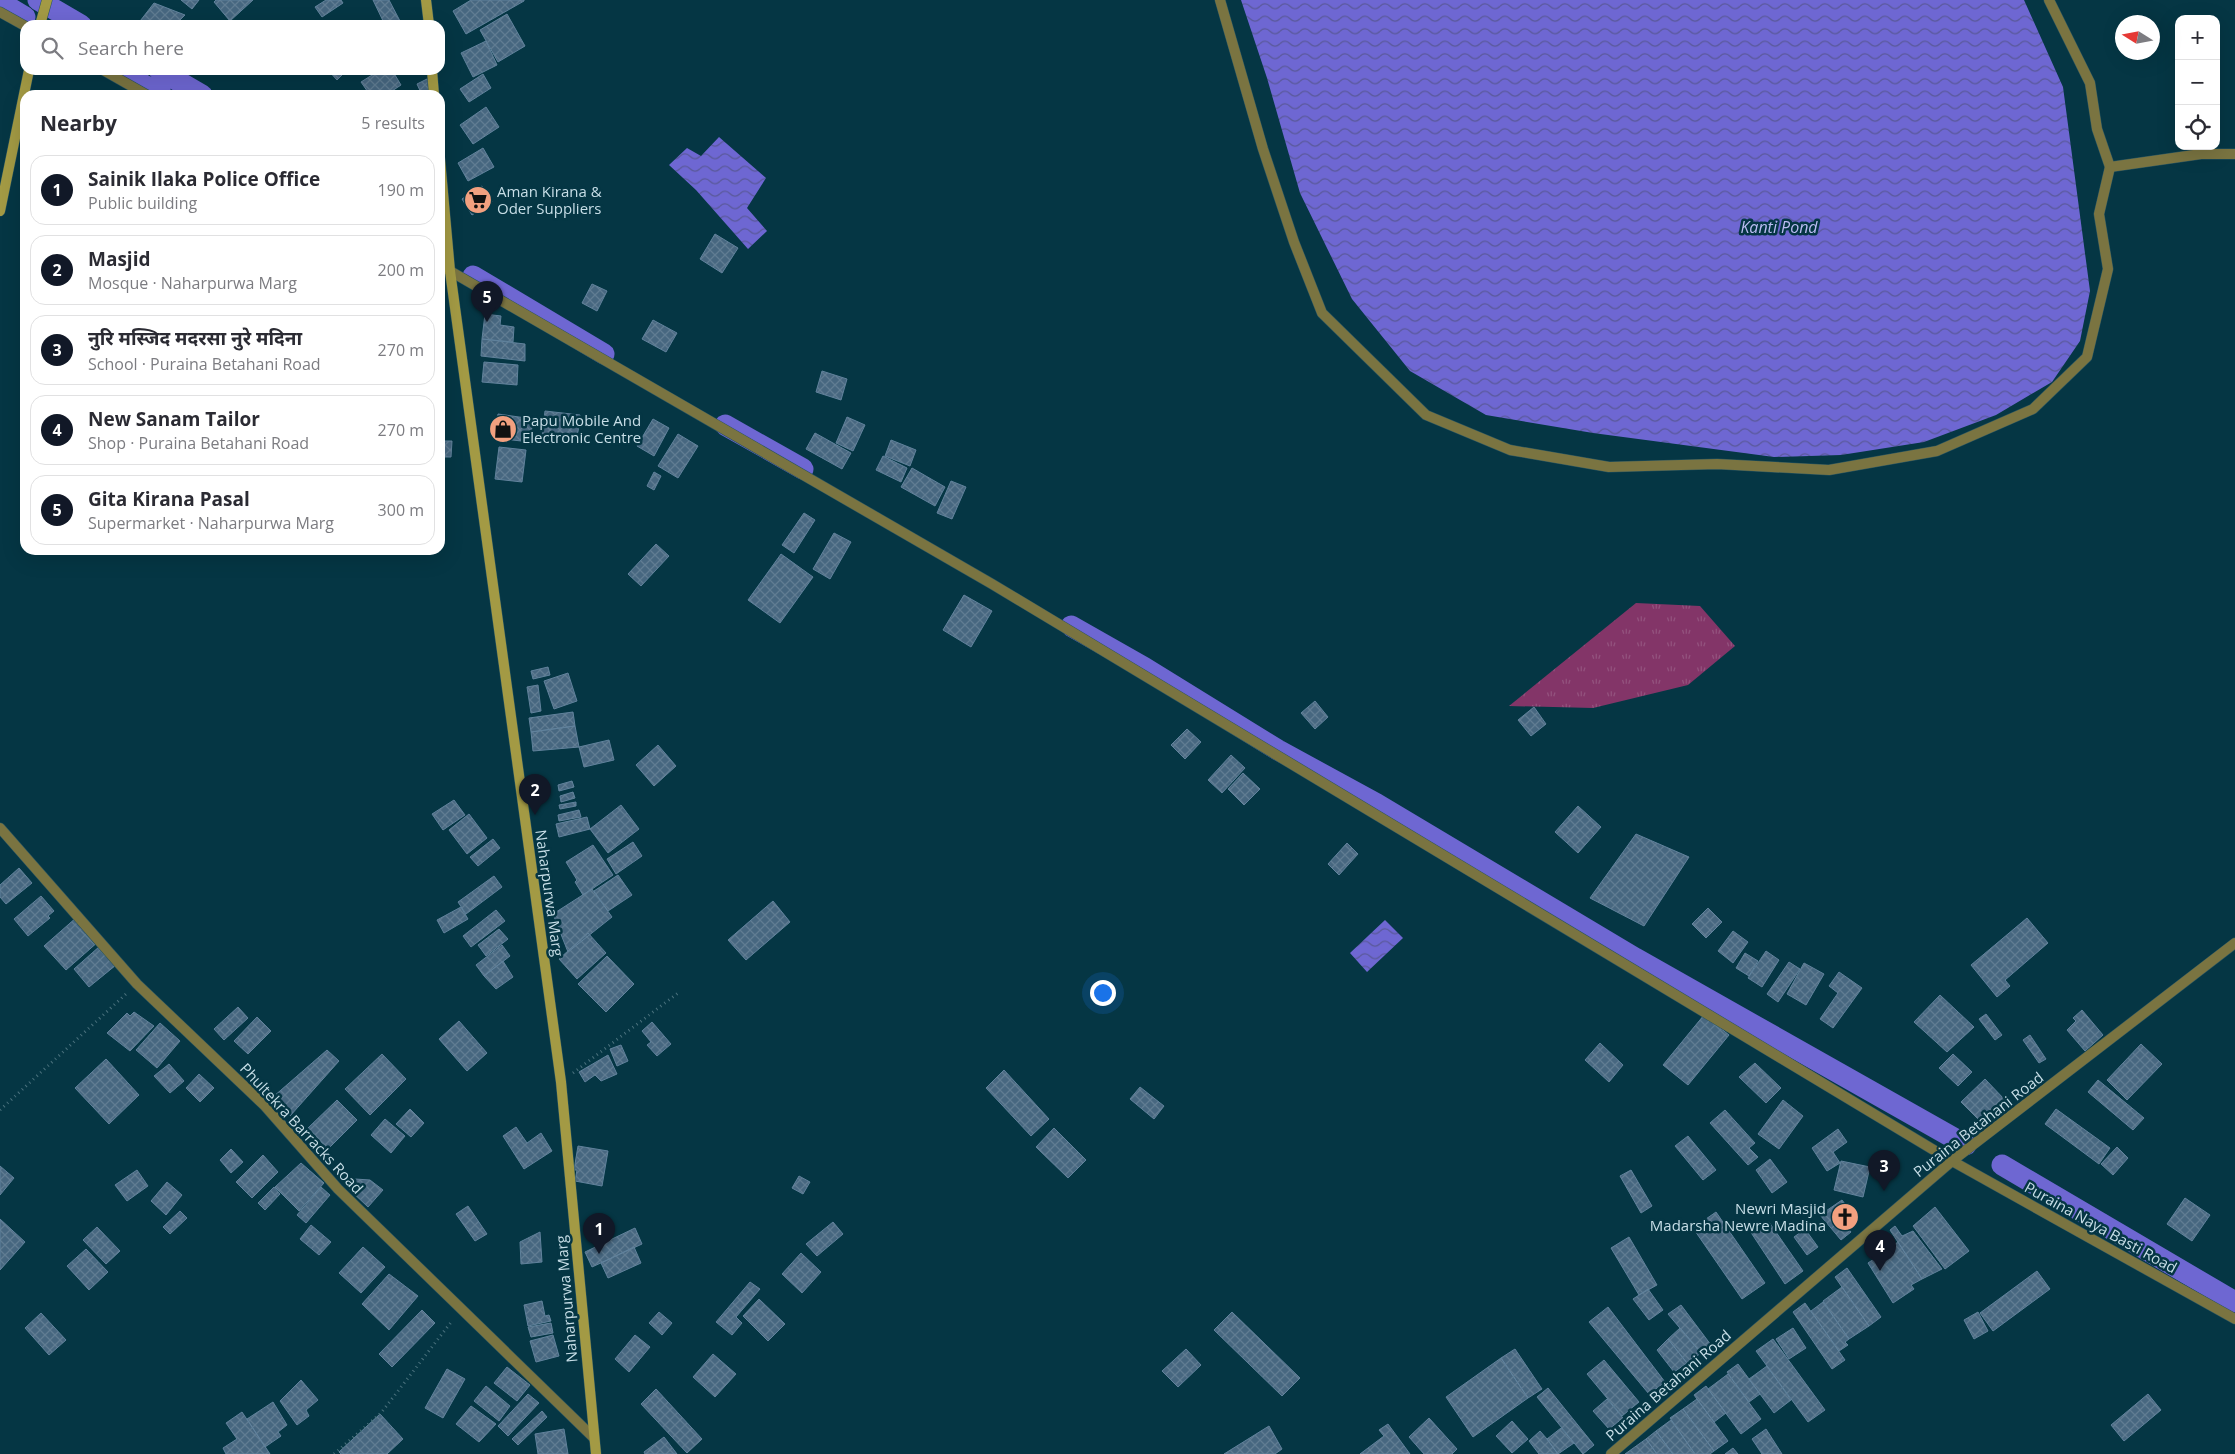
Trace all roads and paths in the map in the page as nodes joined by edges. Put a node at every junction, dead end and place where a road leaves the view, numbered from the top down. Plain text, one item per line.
1 (47, 0) edge
2 (426, 0) edge
3 (1220, 0) edge
4 (2049, 0) edge
5 (0, 12) edge
6 (41, 20) edge
7 (428, 20) edge
8 (20, 23) edge
9 (28, 75) edge
10 (112, 75) edge
11 (432, 75) edge
12 (25, 90) edge
13 (138, 90) edge
14 (434, 90) edge
15 (20, 114) edge
16 (2235, 154) edge
17 (2110, 167) junction
18 (0, 211) edge
19 (445, 216) edge
20 (445, 268) edge
21 (450, 271) junction
22 (0, 828) edge
23 (2235, 943) edge
24 (138, 984) junction
25 (678, 993) dead end
26 (561, 1082) junction
27 (0, 1110) edge
28 (1952, 1161) junction
29 (461, 1308) junction
30 (2235, 1319) edge
31 (594, 1438) junction
32 (334, 1454) edge
33 (596, 1454) edge
34 (1611, 1454) edge

1 - 6 main road
2 - 7 main road
3 - 17 street
4 - 17 street
5 - 8 street
9 - 12 main road
10 - 13 street
11 - 14 main road
15 - 18 main road
16 - 17 street
19 - 21 main road, Naharpurwa Marg
20 - 21 street, Puraina Naya Basti Road
21 - 26 main road, Naharpurwa Marg
21 - 28 street, Puraina Naya Basti Road
22 - 24 street, Phultekra Barracks Road
23 - 28 street, Puraina Betahani Road
24 - 27 path
24 - 29 street, Phultekra Barracks Road
25 - 26 path
26 - 31 main road, Naharpurwa Marg
28 - 30 street, Puraina Naya Basti Road
28 - 34 street, Puraina Betahani Road
29 - 31 street, Phultekra Barracks Road
29 - 32 path
31 - 33 main road, Naharpurwa Marg

